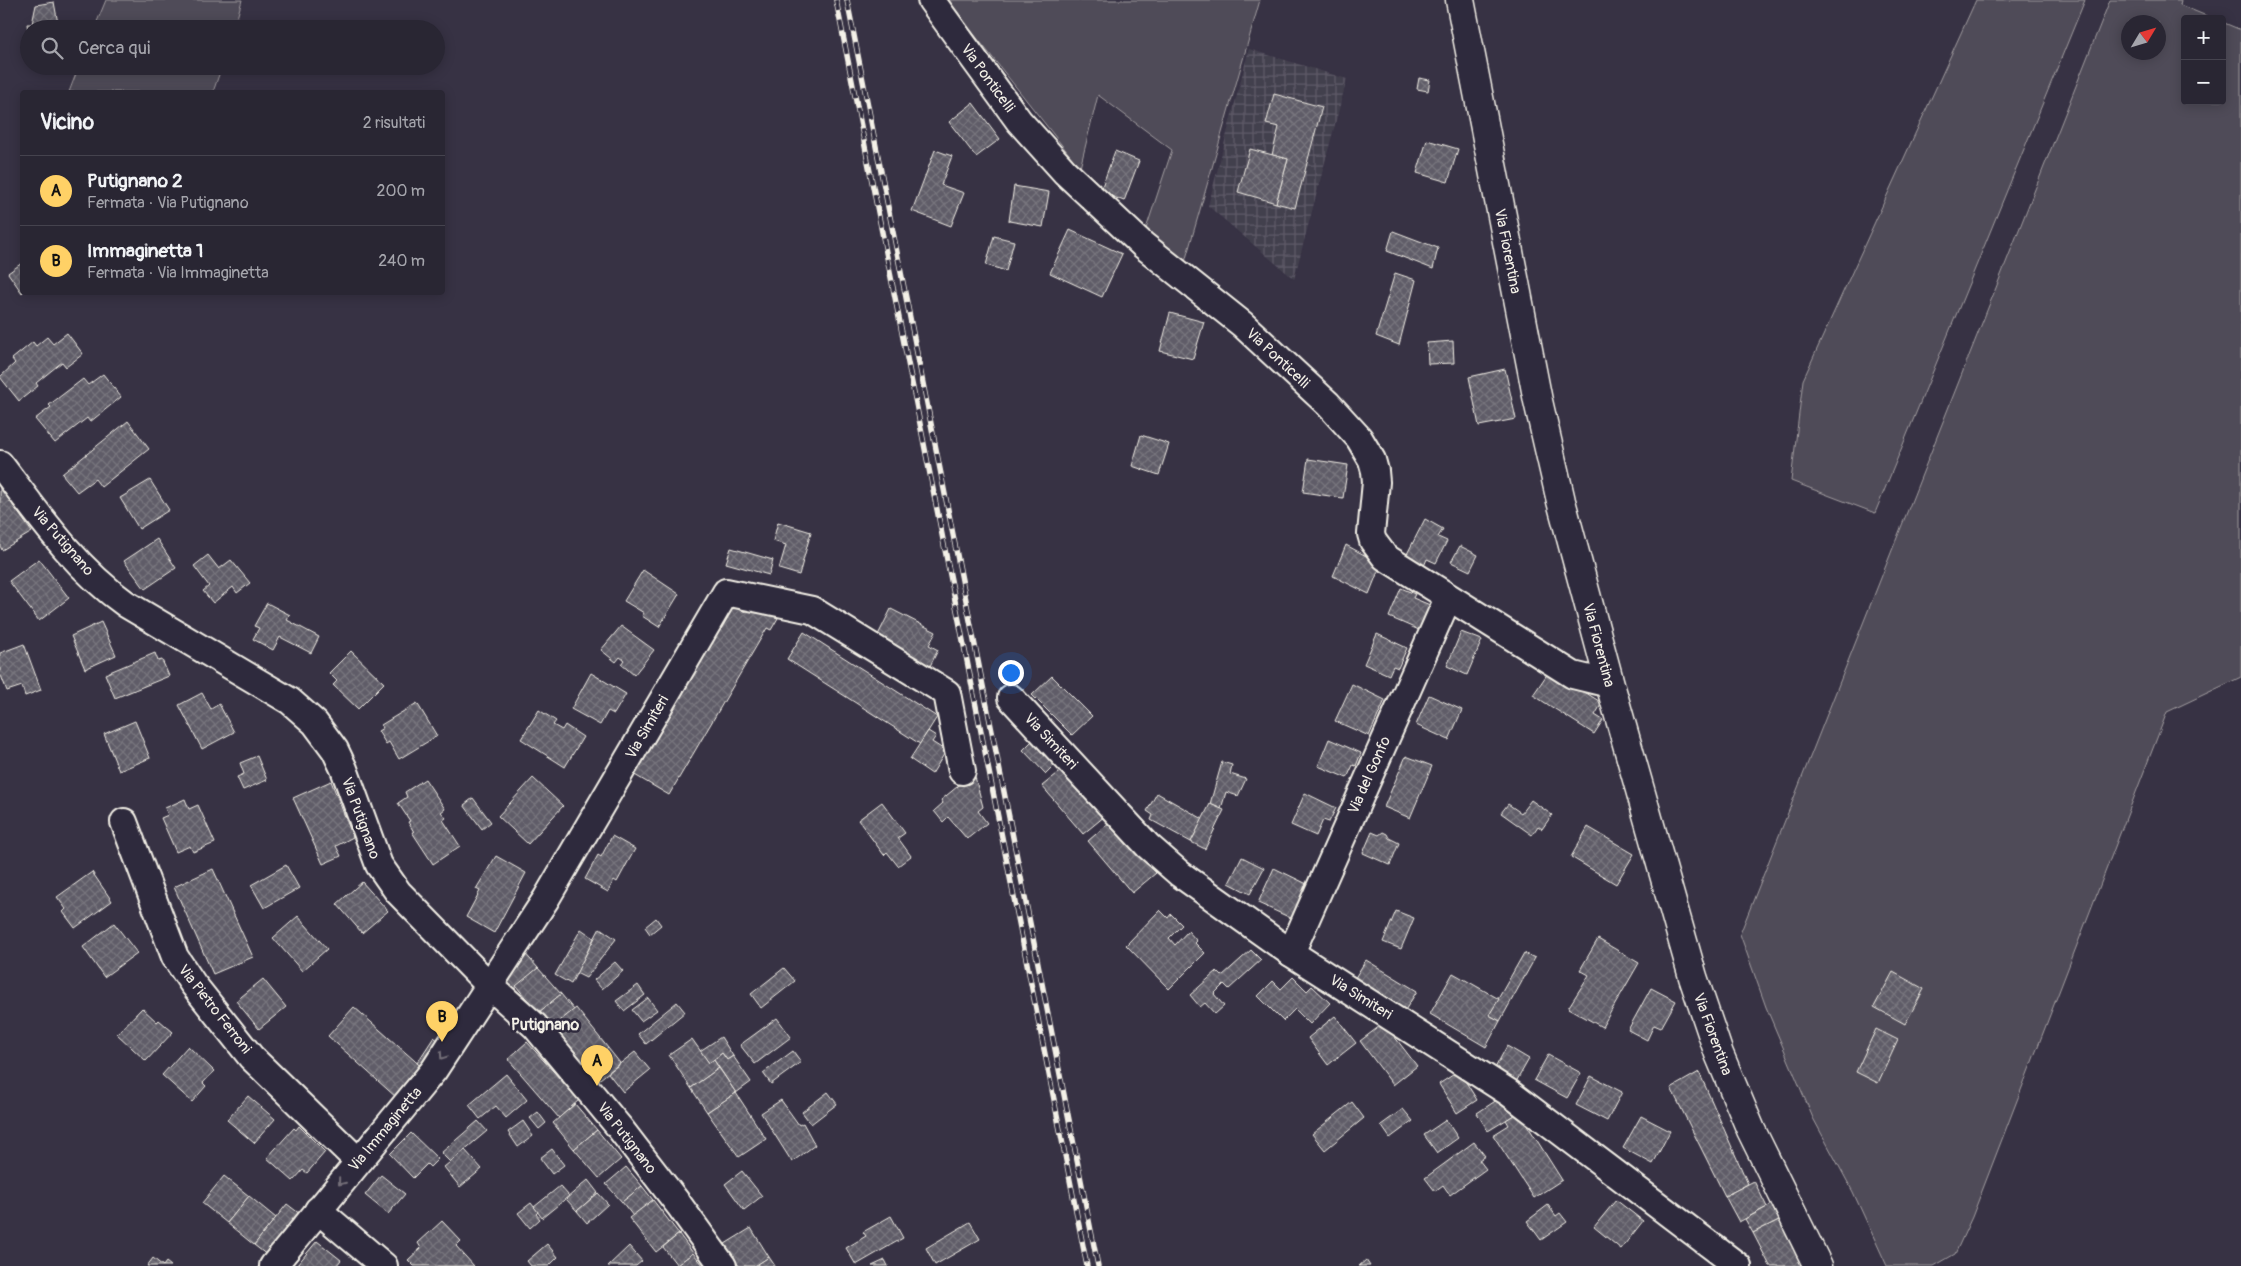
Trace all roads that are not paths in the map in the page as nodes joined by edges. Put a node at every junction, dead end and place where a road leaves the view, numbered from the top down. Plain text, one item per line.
1 (931, 0) edge
2 (1460, 0) edge
3 (0, 464) edge
4 (1448, 598) junction
5 (1610, 684) junction
6 (1011, 698) dead end
7 (962, 771) dead end
8 (124, 822) dead end
9 (1291, 952) junction
10 (490, 986) junction
11 (358, 1161) junction
12 (318, 1210) junction
13 (273, 1266) edge
14 (384, 1266) edge
15 (723, 1266) edge
16 (1738, 1266) edge
17 (1818, 1266) edge

1 - 4 street, Via Ponticelli
2 - 5 main road, Via Fiorentina
3 - 10 street, Via Putignano
4 - 5 street, Via Ponticelli
4 - 9 street, Via del Gonfo
5 - 17 main road, Via Fiorentina
6 - 9 street, Via Simiteri
7 - 10 street, Via Simiteri
8 - 11 street, Via Pietro Ferroni
9 - 16 street, Via Simiteri
10 -> 11 street, Via Immaginetta
10 - 15 street, Via Putignano
11 -> 12 street, Via Immaginetta
12 - 13 street, Via Immaginetta
12 - 14 street

